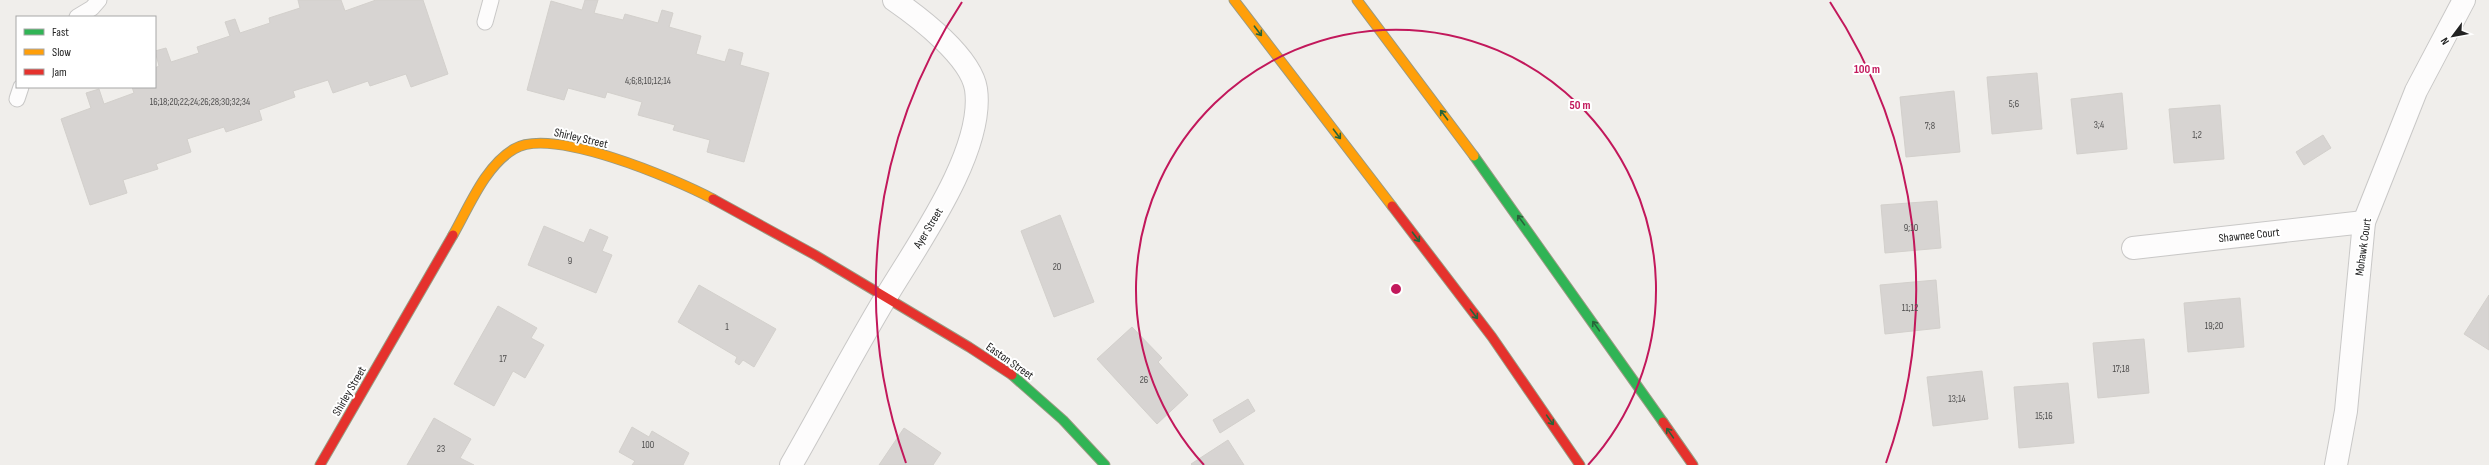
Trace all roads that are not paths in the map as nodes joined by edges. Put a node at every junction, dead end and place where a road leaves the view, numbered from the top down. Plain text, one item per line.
1 (99, 0) edge
2 (491, 0) edge
3 (894, 0) edge
4 (1234, 0) edge
5 (1357, 0) edge
6 (2464, 0) edge
7 (79, 16) edge
8 (485, 22) dead end
9 (2364, 222) junction
10 (2133, 248) dead end
11 (886, 297) junction
12 (320, 465) edge
13 (791, 465) edge
14 (1105, 465) edge
15 (1580, 465) edge
16 (1693, 465) edge
17 (2336, 465) edge

1 - 7 lane
2 - 8 lane
3 - 11 street, Ayer Street
4 -> 15 main road
16 -> 5 main road
6 - 9 street, Mohawk Court
9 - 10 street, Shawnee Court
9 - 17 street, Mohawk Court
11 - 12 main road, Shirley Street
11 - 13 street, Ayer Street
11 - 14 main road, Easton Street

